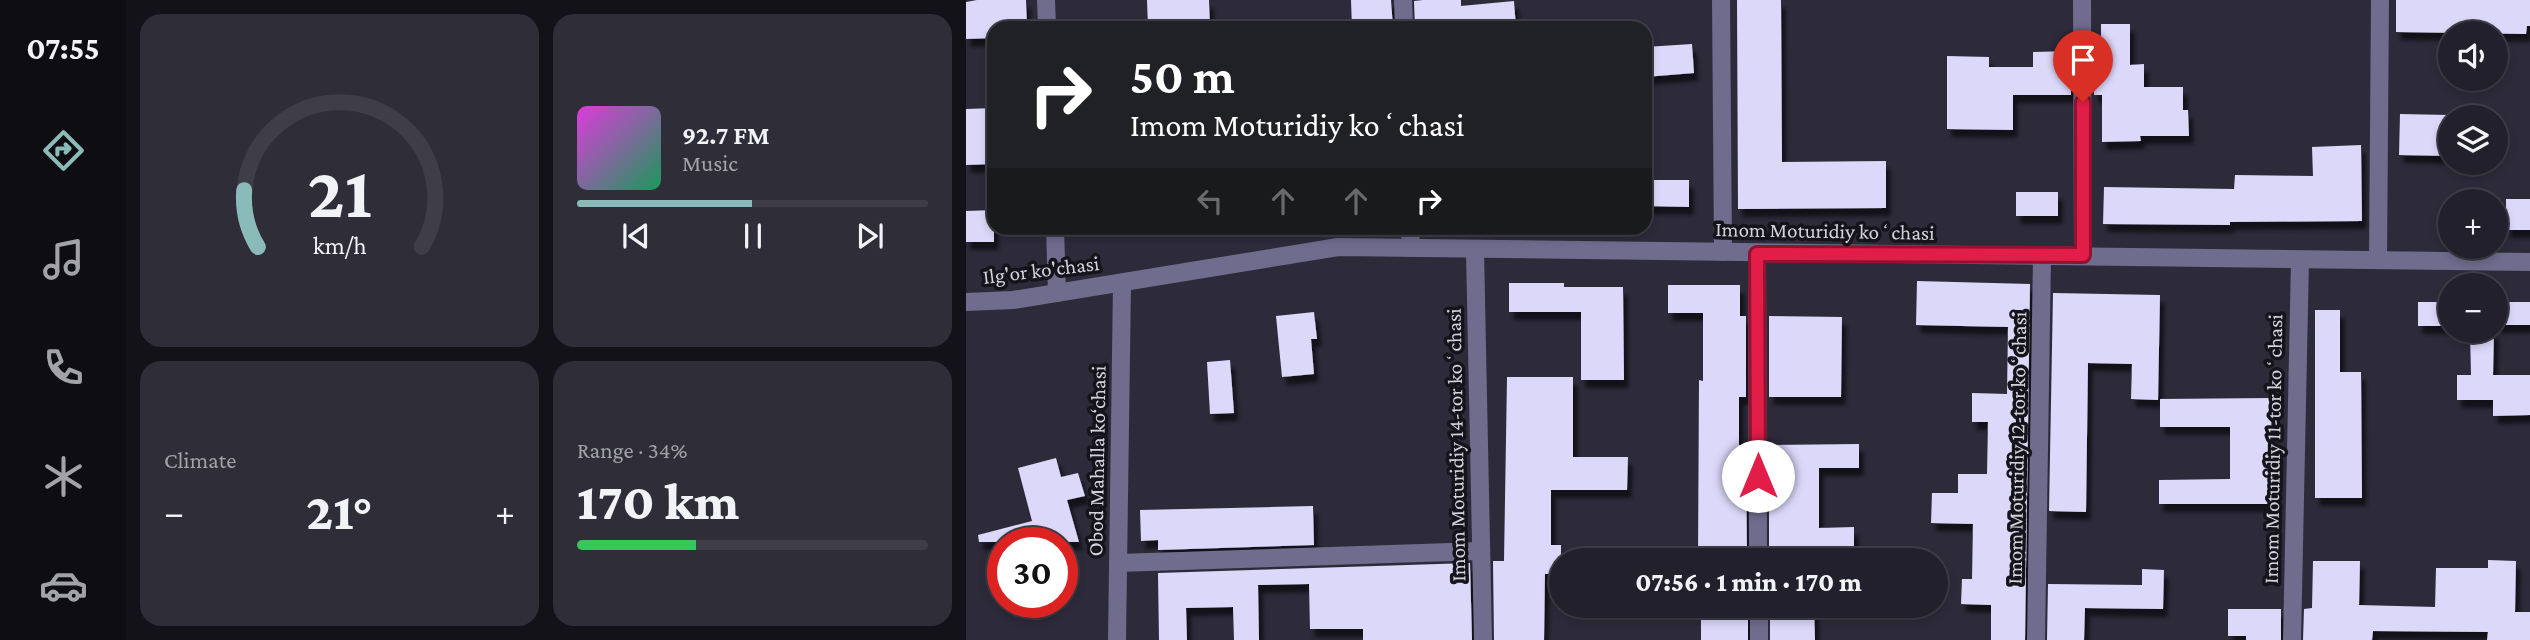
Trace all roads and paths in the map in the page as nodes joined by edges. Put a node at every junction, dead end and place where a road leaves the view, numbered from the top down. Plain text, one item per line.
1 (1046, 0) edge
2 (1403, 0) edge
3 (1721, 0) edge
4 (2082, 0) edge
5 (2380, 0) edge
6 (1047, 21) edge
7 (1404, 21) edge
8 (1055, 235) edge
9 (1410, 235) edge
10 (1411, 248) junction
11 (1475, 250) junction
12 (1723, 252) junction
13 (1757, 254) junction
14 (2083, 255) junction
15 (2042, 256) junction
16 (2300, 260) junction
17 (2378, 260) junction
18 (2530, 262) edge
19 (1122, 284) junction
20 (1057, 293) junction
21 (966, 302) edge
22 (1758, 548) edge
23 (1481, 551) junction
24 (1118, 563) junction
25 (1759, 618) edge
26 (1117, 640) edge
27 (1483, 640) edge
28 (1759, 640) edge
29 (2036, 640) edge
30 (2292, 640) edge

1 - 6 street
2 - 7 street
3 - 12 street
4 - 14 street
5 - 17 street
8 - 20 street
9 - 10 street
10 - 11 street, Imom Moturidiy koʻchasi
10 - 19 street, Imom Moturidiy koʻchasi
11 - 12 street, Imom Moturidiy koʻchasi
11 - 23 street, Imom Moturidiy 14-tor koʻchasi
12 - 13 street, Imom Moturidiy koʻchasi
13 - 15 street, Imom Moturidiy koʻchasi
13 - 22 street
14 - 15 street, Imom Moturidiy koʻchasi
14 - 16 street, Imom Moturidiy koʻchasi
15 - 29 street, Imom Moturidiy 12-tor koʻchasi
16 - 17 street, Imom Moturidiy koʻchasi
16 - 30 street, Imom Moturidiy 11-tor koʻchasi
17 - 18 street, Imom Moturidiy koʻchasi
19 - 20 street, Ilg'or ko'chasi
19 - 24 street, Obod Mahalla ko‘chasi
20 - 21 street, Ilg'or ko'chasi
23 - 24 street
23 - 27 street, Imom Moturidiy 14-tor koʻchasi
24 - 26 street, Obod Mahalla ko‘chasi
25 - 28 street

